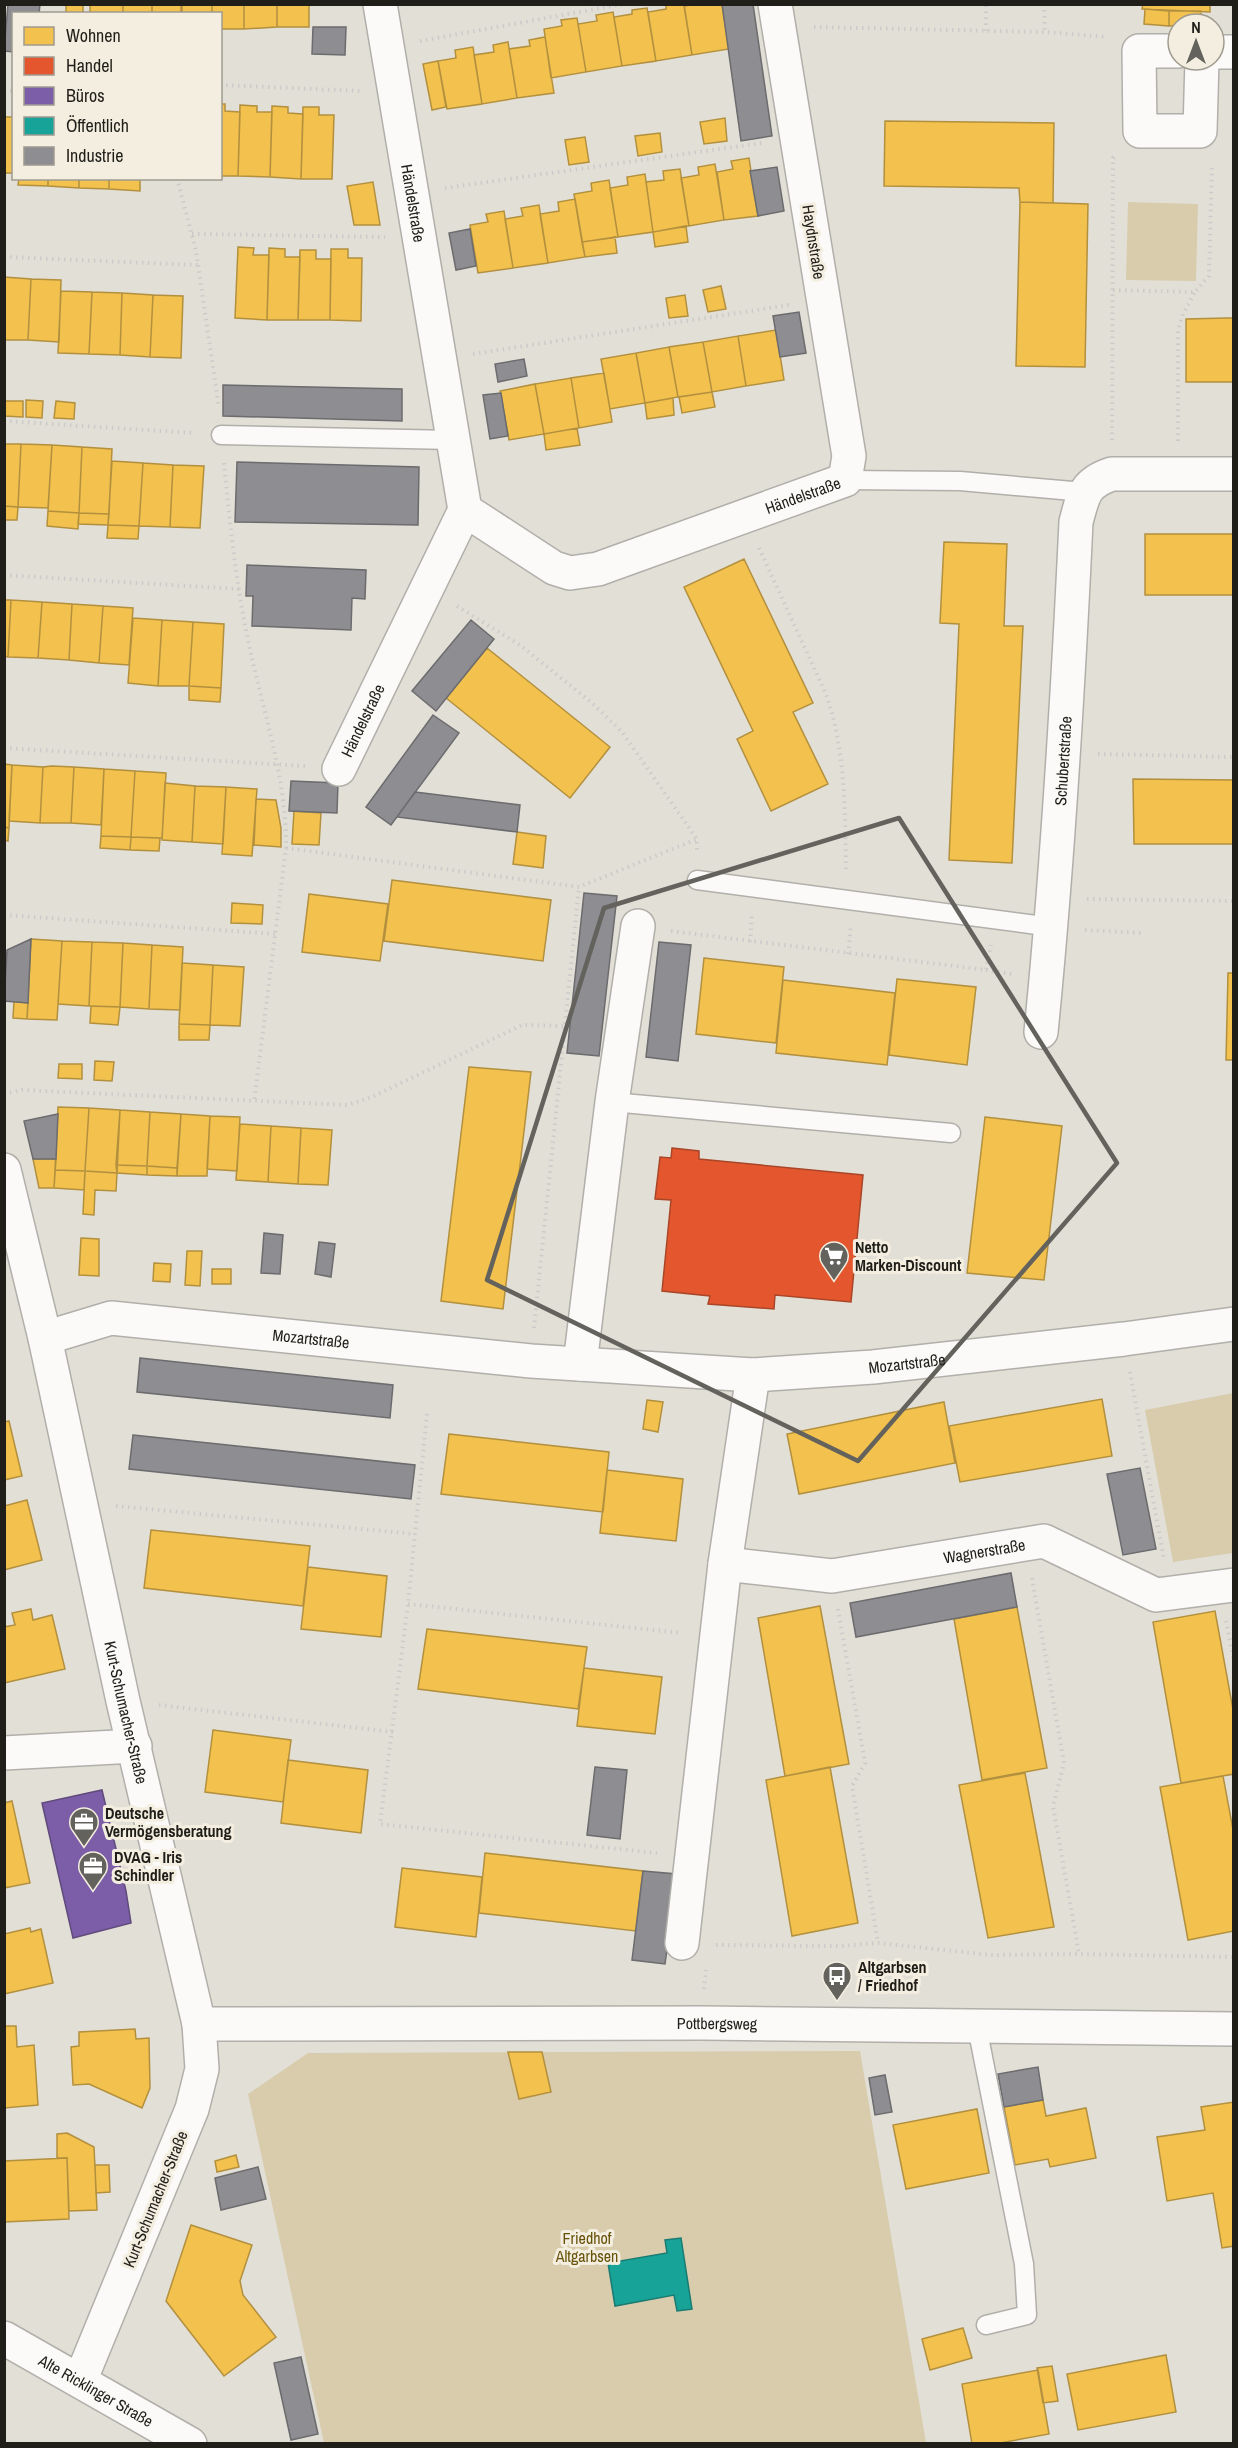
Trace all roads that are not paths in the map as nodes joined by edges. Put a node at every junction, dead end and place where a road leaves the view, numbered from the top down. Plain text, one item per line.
1 (380, 4) edge
2 (777, 15) edge
3 (1166, 51) edge
4 (1202, 72) edge
5 (221, 435) road end
6 (453, 440) junction
7 (1233, 474) edge
8 (845, 480) junction
9 (1084, 492) junction
10 (465, 510) junction
11 (339, 769) road end
12 (697, 880) road end
13 (1053, 913) junction
14 (638, 926) road end
15 (1041, 1032) dead end
16 (612, 1102) junction
17 (951, 1133) dead end
18 (4, 1170) edge
19 (1233, 1324) edge
20 (45, 1338) junction
21 (580, 1364) junction
22 (753, 1376) junction
23 (725, 1564) junction
24 (1233, 1585) edge
25 (135, 1746) junction
26 (4, 1753) edge
27 (695, 1944) road end
28 (199, 2024) junction
29 (977, 2027) junction
30 (1233, 2029) edge
31 (986, 2325) dead end
32 (4, 2338) edge
33 (80, 2380) junction
34 (190, 2444) edge

1 - 6 street, Händelstraße
2 - 8 street, Haydnstraße
3 - 4 street
5 - 6 lane
6 - 10 street, Händelstraße
7 - 9 street
8 - 9 lane, Händelstraße
8 - 10 street, Händelstraße
9 - 13 street, Schubertstraße
10 - 11 street, Händelstraße
12 - 13 lane
13 - 15 street, Schubertstraße
14 - 16 street
16 - 17 lane
16 - 21 street
18 - 20 street, Kurt-Schumacher-Straße
19 - 22 street, Mozartstraße
20 - 21 street, Mozartstraße
20 - 25 street, Kurt-Schumacher-Straße
21 - 22 street, Mozartstraße
22 - 23 street
23 - 24 street, Wagnerstraße
23 - 27 street
25 - 26 street
25 - 28 street, Kurt-Schumacher-Straße
28 - 29 street, Pottbergsweg
28 - 33 street, Kurt-Schumacher-Straße
29 - 30 street, Pottbergsweg
29 - 31 lane
32 - 33 street, Alte Ricklinger Straße
33 - 34 street, Alte Ricklinger Straße

